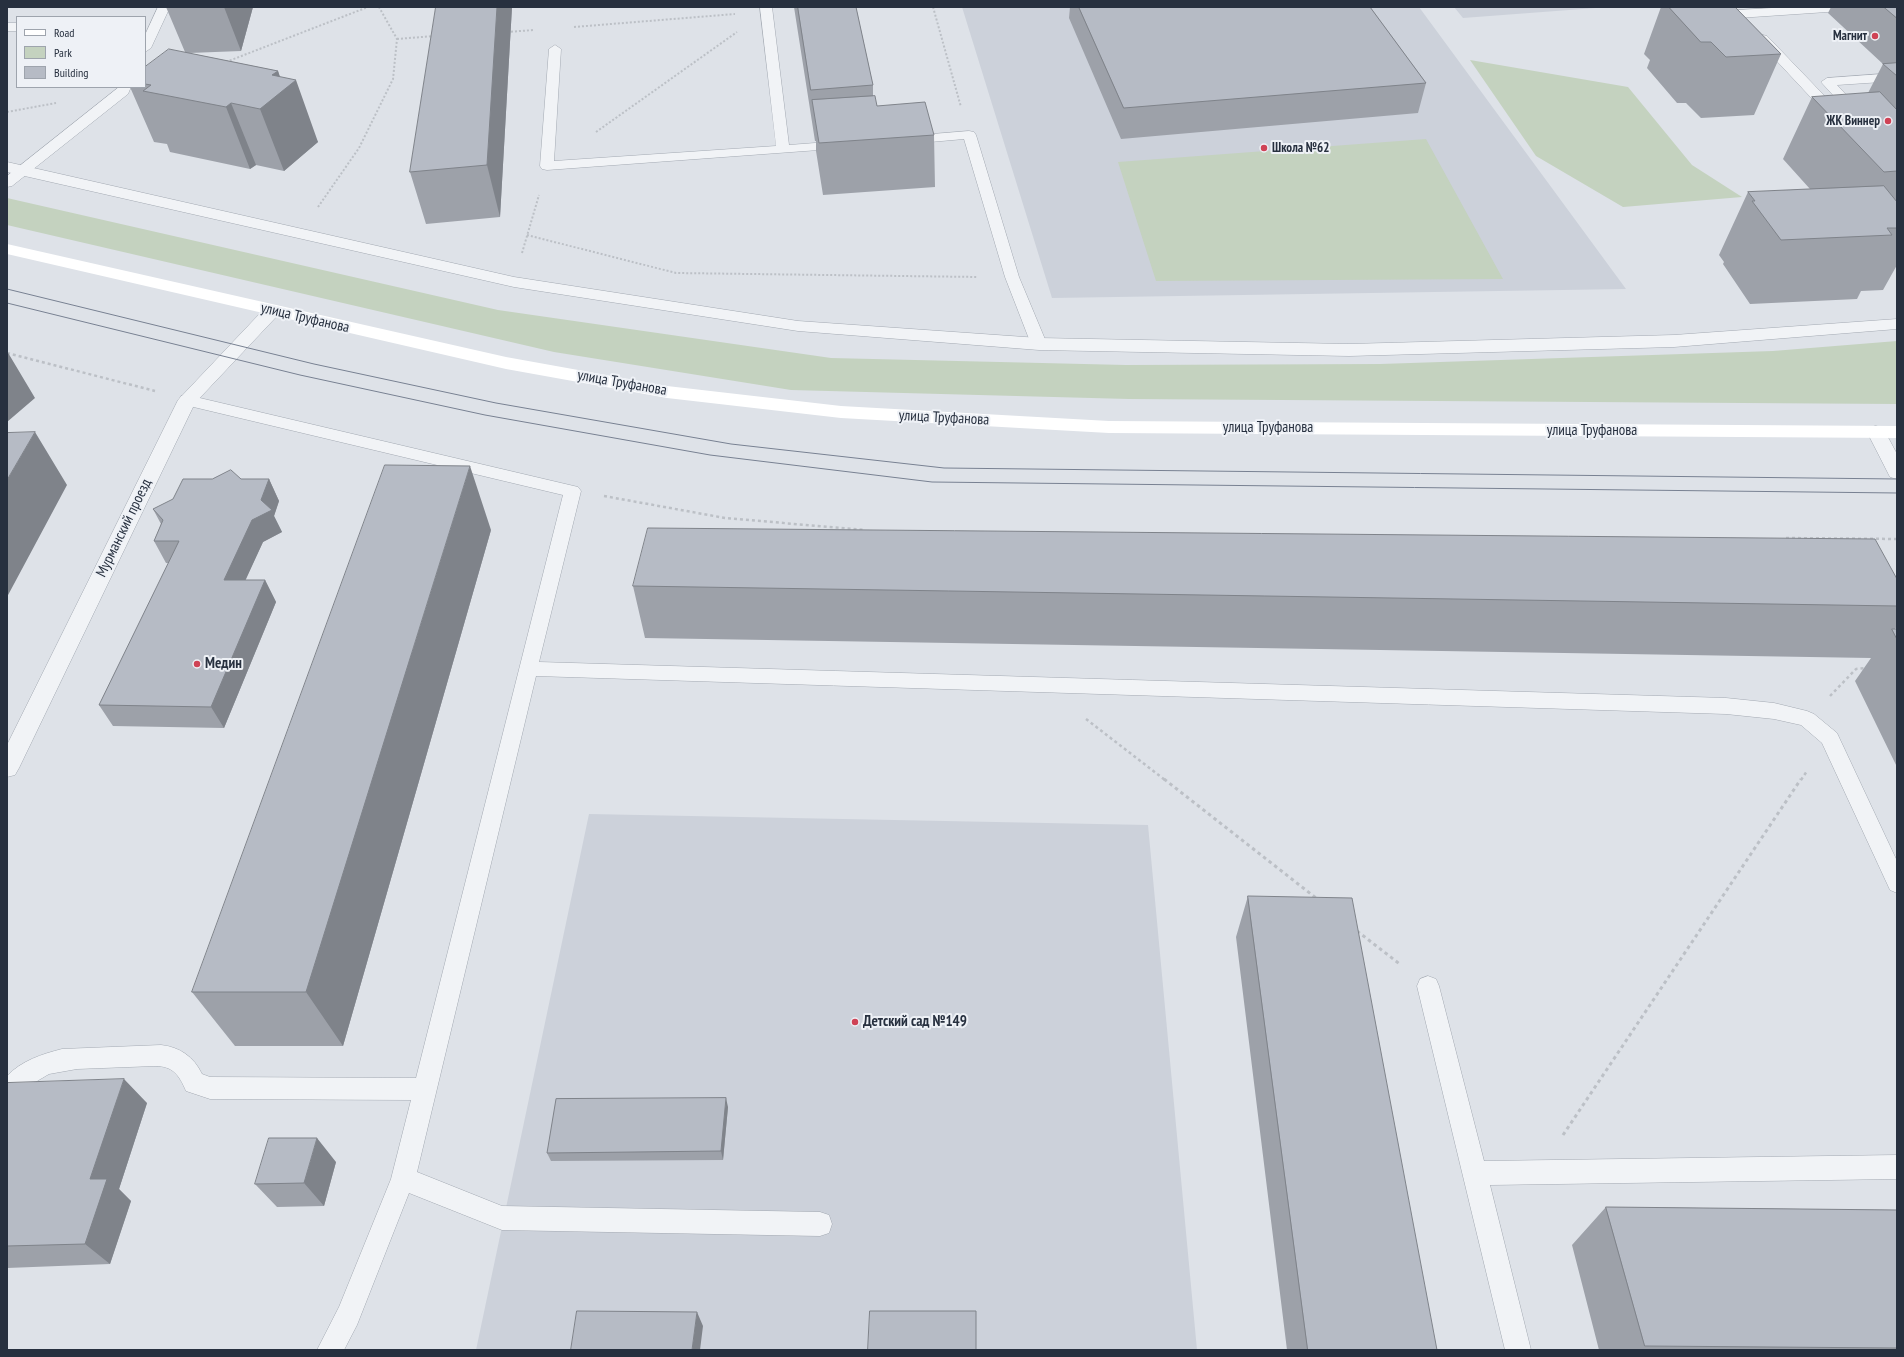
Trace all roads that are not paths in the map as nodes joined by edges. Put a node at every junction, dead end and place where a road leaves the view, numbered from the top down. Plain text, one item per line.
1 (164, 7) edge
2 (1842, 7) edge
3 (766, 9) edge
4 (160, 19) junction
5 (146, 20) edge
6 (146, 46) edge
7 (555, 49) road end
8 (1897, 76) edge
9 (124, 88) edge
10 (1865, 122) edge
11 (1843, 123) edge
12 (891, 141) edge
13 (853, 144) edge
14 (783, 149) junction
15 (15, 169) edge
16 (7, 184) edge
17 (7, 249) edge
18 (272, 311) junction
19 (1897, 324) edge
20 (1039, 344) junction
21 (187, 400) junction
22 (1876, 432) junction
23 (1897, 432) edge
24 (1897, 472) edge
25 (529, 669) junction
26 (7, 768) edge
27 (1897, 884) edge
28 (1428, 986) road end
29 (426, 1089) junction
30 (7, 1093) edge
31 (1897, 1167) edge
32 (1475, 1173) junction
33 (404, 1179) junction
34 (820, 1224) dead end
35 (330, 1350) edge
36 (1518, 1350) edge

1 - 4 lane
2 - 11 lane
3 - 14 lane
4 - 5 lane
4 - 6 lane
7 - 14 lane
8 - 10 lane
9 - 15 lane
12 - 20 lane
13 - 14 lane
15 - 16 lane
15 - 20 street
17 - 18 street, улица Труфанова
18 - 21 street, Мурманский проезд
18 - 22 street, улица Труфанова
19 - 20 street
21 - 25 lane
21 - 26 street, Мурманский проезд
22 - 23 street, улица Труфанова
22 - 24 street
25 - 27 lane
25 - 29 lane
28 - 32 lane
29 - 30 lane
29 - 33 lane
31 - 32 lane
32 - 36 lane
33 - 34 lane
33 - 35 lane

